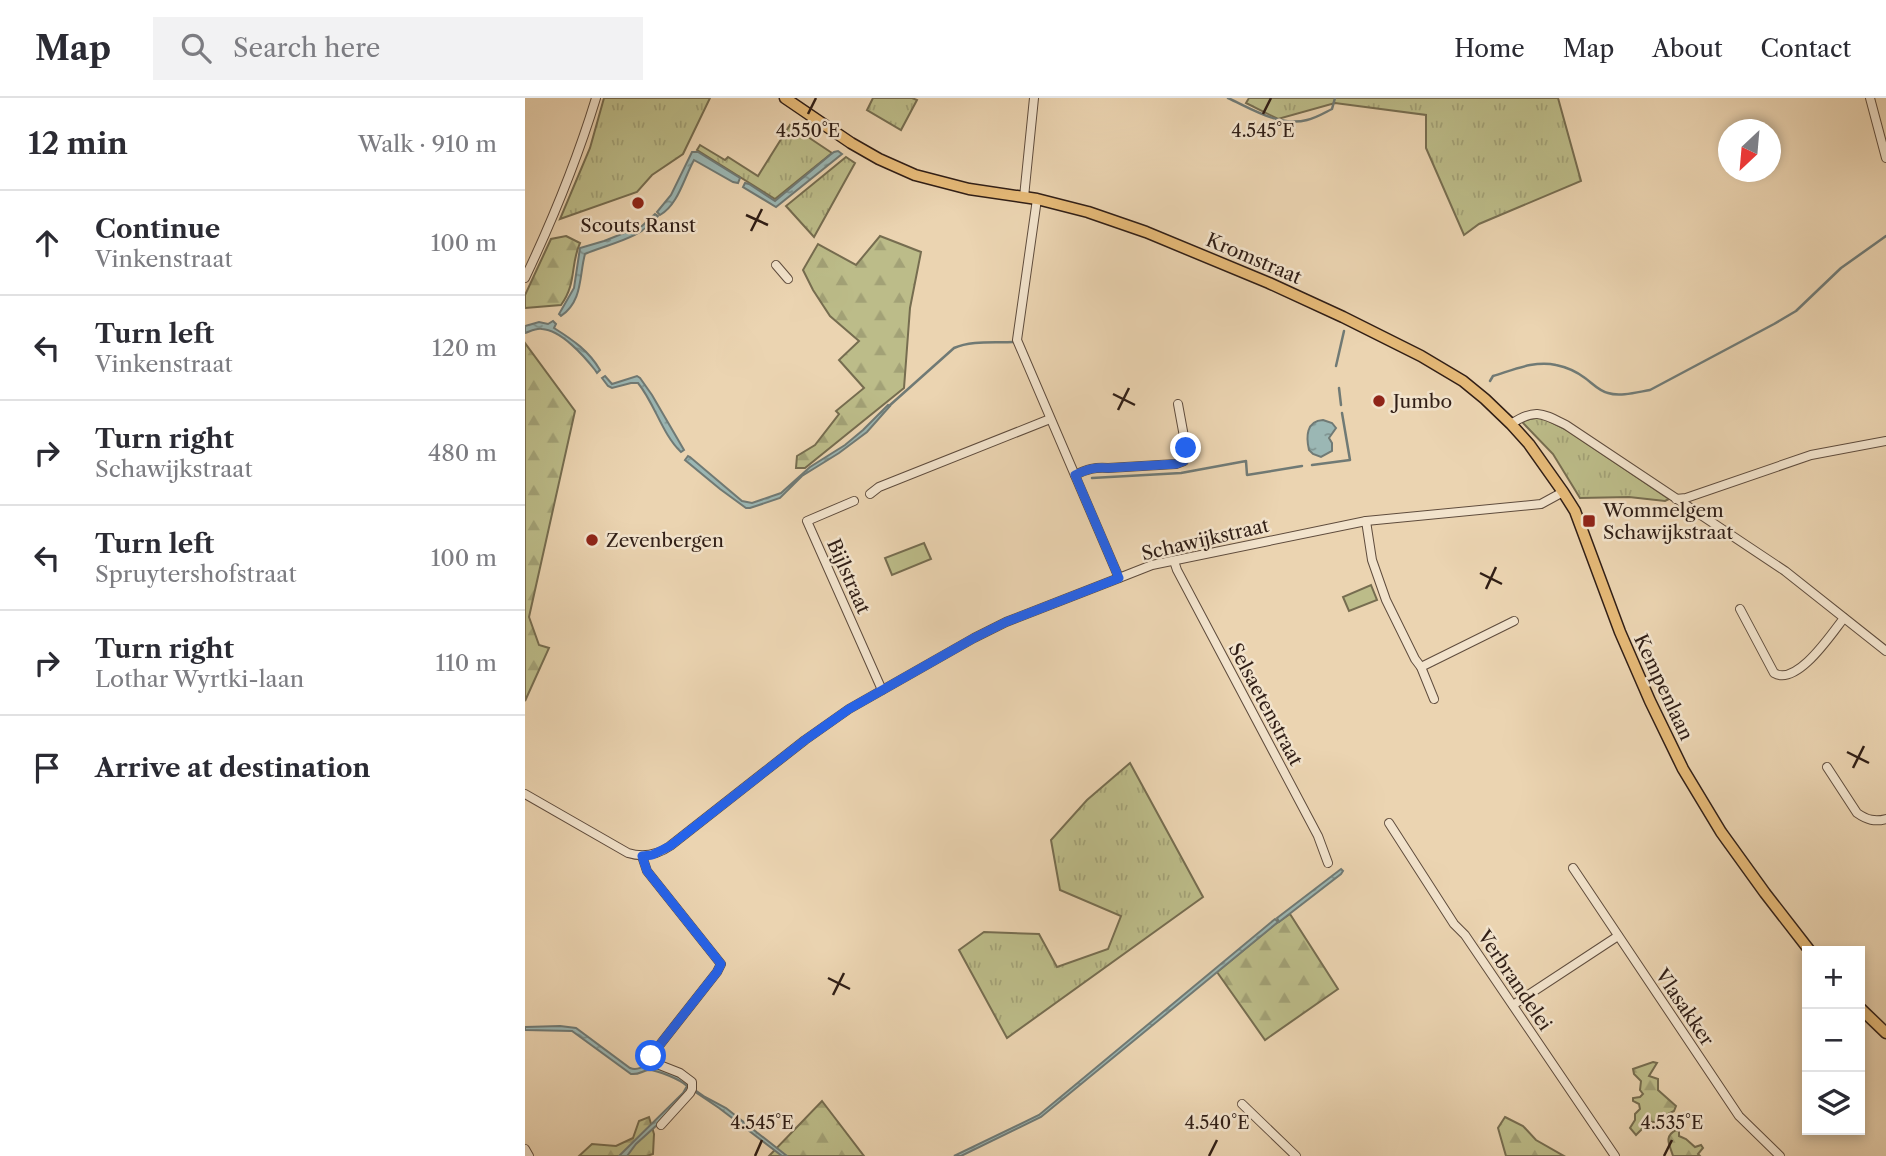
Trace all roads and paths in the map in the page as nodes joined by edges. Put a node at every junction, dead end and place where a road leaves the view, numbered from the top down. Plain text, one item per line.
1 (596, 98) edge
2 (785, 98) edge
3 (1034, 98) edge
4 (1870, 98) edge
5 (1886, 158) edge
6 (1024, 197) junction
7 (1037, 199) junction
8 (776, 265) dead end
9 (525, 278) edge
10 (788, 279) dead end
11 (1178, 404) dead end
12 (1051, 419) junction
13 (1511, 424) junction
14 (1886, 441) edge
15 (1075, 475) junction
16 (1563, 492) junction
17 (870, 494) dead end
18 (1676, 499) junction
19 (854, 501) dead end
20 (1366, 521) junction
21 (1174, 561) junction
22 (1119, 578) junction
23 (1740, 609) dead end
24 (1844, 618) junction
25 (1514, 621) dead end
26 (1886, 651) edge
27 (1421, 667) junction
28 (882, 690) junction
29 (1434, 699) dead end
30 (1827, 767) dead end
31 (525, 794) edge
32 (1886, 819) edge
33 (1389, 823) dead end
34 (642, 856) junction
35 (1328, 863) dead end
36 (1573, 868) dead end
37 (1618, 936) junction
38 (1806, 946) edge
39 (1513, 1005) junction
40 (1861, 1009) edge
41 (1886, 1033) edge
42 (1242, 1104) dead end
43 (661, 1125) dead end
44 (525, 1149) edge
45 (529, 1156) edge
46 (1296, 1156) edge
47 (1615, 1156) edge
48 (1780, 1156) edge

1 - 9 street
2 - 6 main road, Kromstraat
3 - 6 street
4 - 5 street
6 - 7 main road, Kromstraat
7 - 12 street
7 - 13 main road, Kromstraat
8 - 10 street
11 - 15 street
12 - 15 street
12 - 17 street
13 - 16 main road, Kempenlaan
13 - 18 street
14 - 18 street
15 - 22 street
16 - 20 street, Schawijkstraat
16 - 38 main road, Kempenlaan
18 - 24 street
19 - 28 street, Bijlstraat
20 - 21 street, Schawijkstraat
20 - 27 street
21 - 22 street, Schawijkstraat
21 - 35 street, Selsaetenstraat
22 - 28 street, Schawijkstraat
23 - 24 street
24 - 26 street
25 - 27 street
27 - 29 street
28 - 34 street, Schawijkstraat
30 - 32 street
31 - 34 street
33 - 39 street, Verbrandelei
34 - 43 street
36 - 37 street, Vlasakker
37 - 39 street
37 - 48 street, Vlasakker
39 - 47 street, Verbrandelei
40 - 41 main road
42 - 46 street
44 - 45 street

